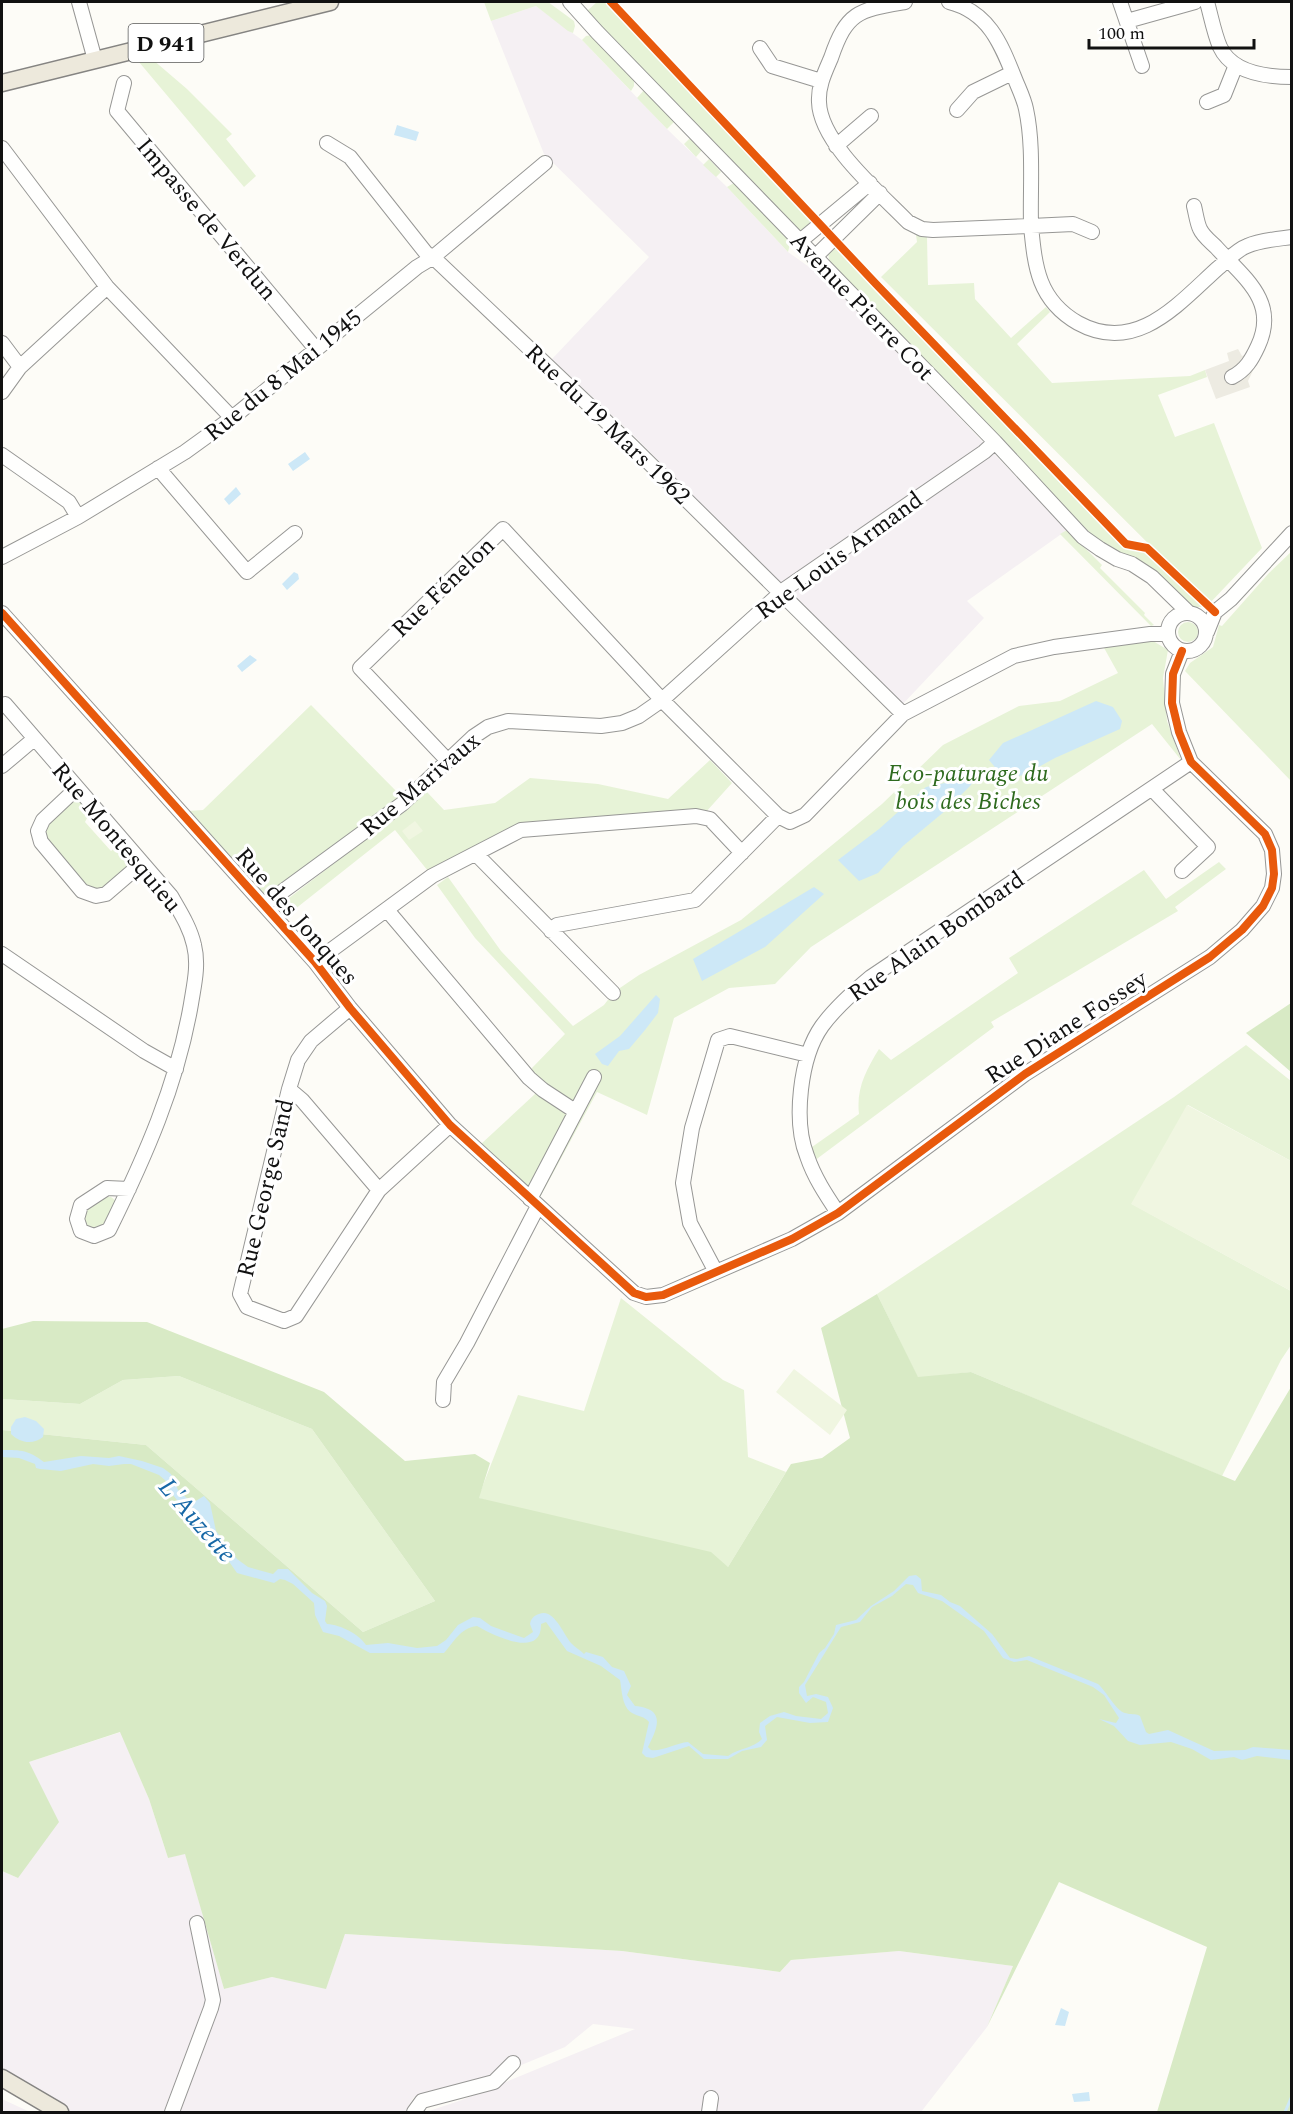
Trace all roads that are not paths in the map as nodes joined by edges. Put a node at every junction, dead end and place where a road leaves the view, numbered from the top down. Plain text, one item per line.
1 (79, 2) edge
2 (330, 2) edge
3 (570, 2) edge
4 (905, 2) edge
5 (1120, 2) edge
6 (1195, 2) edge
7 (1207, 2) edge
8 (958, 3) edge
9 (873, 4) edge
10 (1127, 21) junction
11 (760, 48) dead end
12 (95, 60) junction
13 (1236, 65) junction
14 (1142, 66) dead end
15 (1012, 73) junction
16 (1292, 77) edge
17 (821, 81) junction
18 (2, 82) edge
19 (124, 83) dead end
20 (1207, 102) dead end
21 (957, 110) dead end
22 (871, 116) dead end
23 (327, 143) dead end
24 (836, 146) junction
25 (2, 148) edge
26 (545, 163) dead end
27 (870, 183) junction
28 (880, 193) junction
29 (1194, 207) dead end
30 (1031, 225) junction
31 (1092, 232) dead end
32 (1292, 237) edge
33 (799, 242) junction
34 (432, 258) junction
35 (814, 258) junction
36 (1228, 260) junction
37 (107, 287) junction
38 (2, 343) edge
39 (316, 349) junction
40 (20, 367) junction
41 (1232, 377) dead end
42 (2, 392) edge
43 (232, 418) junction
44 (995, 442) junction
45 (2, 455) edge
46 (158, 468) junction
47 (78, 517) junction
48 (295, 533) dead end
49 (1292, 533) edge
50 (2, 557) edge
51 (780, 594) junction
52 (1168, 594) junction
53 (1215, 612) junction
54 (2, 613) edge
55 (1192, 614) junction
56 (1170, 627) junction
57 (1207, 632) junction
58 (1182, 651) junction
59 (662, 700) junction
60 (5, 704) dead end
61 (903, 714) junction
62 (34, 740) junction
63 (448, 761) junction
64 (1191, 762) junction
65 (2, 766) edge
66 (77, 788) junction
67 (1152, 789) junction
68 (784, 819) junction
69 (742, 853) junction
70 (476, 854) junction
71 (142, 863) junction
72 (1182, 871) dead end
73 (264, 905) junction
74 (387, 910) junction
75 (551, 931) junction
76 (2, 954) edge
77 (315, 962) junction
78 (613, 993) dead end
79 (350, 1008) junction
80 (808, 1055) junction
81 (176, 1069) junction
82 (594, 1077) dead end
83 (289, 1089) junction
84 (575, 1111) junction
85 (450, 1125) junction
86 (129, 1189) dead end
87 (380, 1190) junction
88 (534, 1202) junction
89 (838, 1213) junction
90 (572, 1237) joint
91 (716, 1272) junction
92 (443, 1400) dead end
93 (197, 1923) dead end
94 (513, 2063) dead end
95 (2, 2078) edge
96 (2, 2088) edge
97 (711, 2098) dead end
98 (45, 2112) edge
99 (60, 2112) edge
100 (172, 2112) edge
101 (414, 2112) edge
102 (709, 2112) edge

1 - 12 street
2 - 12 main road, D 941
3 - 33 street, Avenue Pierre Cot
4 - 9 street
5 - 10 street
6 - 10 street
7 - 13 street
8 - 15 street
9 - 17 street
10 - 14 street
11 - 17 street
12 - 18 main road, D 941
13 - 16 street
13 - 20 street
15 - 21 street
15 - 30 street
17 - 24 street
19 - 39 street, Impasse de Verdun
22 - 24 street
23 - 34 street, Rue du 19 Mars 1962
24 - 27 street
25 - 37 street
26 - 34 street, Rue du 8 Mai 1945
27 - 28 street
27 - 33 street
28 - 30 street
28 - 35 street
29 - 36 street
30 - 31 street
30 - 36 street
32 - 36 street
33 - 35 street, Avenue Pierre Cot
34 - 39 street, Rue du 8 Mai 1945
34 - 51 street, Rue du 19 Mars 1962
35 - 44 street, Avenue Pierre Cot
36 - 41 street
37 - 40 street
37 - 43 street
38 - 40 street
39 - 43 street, Rue du 8 Mai 1945
40 - 42 street
43 - 46 street, Rue du 8 Mai 1945
44 - 51 street, Rue Louis Armand
44 - 52 street, Avenue Pierre Cot
45 - 47 street
46 - 47 street, Rue du 8 Mai 1945
46 - 48 street
47 - 50 street, Rue du 8 Mai 1945
49 - 53 street
51 - 59 street, Rue Louis Armand
51 - 61 street, Rue du 19 Mars 1962
52 - 55 street, Avenue Pierre Cot
52 - 56 street
53 - 55 street
53 - 57 street
54 - 73 street, Rue des Jonques
55 - 56 street
55 - 57 street
56 - 58 street
56 - 61 street
57 - 58 street
58 - 64 street, Rue Diane Fossey
59 - 63 street, Rue Marivaux
59 - 63 street, Rue Fénelon
59 - 68 street
60 - 62 street, Rue Montesquieu
61 - 68 street
62 - 65 street
62 - 66 street, Rue Montesquieu
63 - 73 street, Rue Marivaux
64 - 67 street, Rue Alain Bombard
64 - 89 street, Rue Diane Fossey
66 - 71 street, Rue Montesquieu
66 - 71 street
67 - 72 street
67 - 80 street, Rue Alain Bombard
68 - 69 street
69 - 70 street
69 - 75 street
70 - 74 street
70 - 75 street
71 - 81 street, Rue Montesquieu
73 - 77 street, Rue des Jonques
74 - 77 street
74 - 84 street
75 - 78 street
76 - 81 street
77 - 79 street, Rue des Jonques
79 - 83 street, Rue George Sand
79 - 85 street, Rue des Jonques
80 - 89 street, Rue Alain Bombard
80 - 91 street
81 - 86 street, Rue Montesquieu
82 - 84 street
83 - 87 street
83 - 87 street, Rue George Sand
84 - 88 street
85 - 87 street, Rue George Sand
85 - 88 street, Rue des Jonques
88 - 90 street, Rue des Jonques
88 - 92 street
89 - 91 street, Rue Diane Fossey
90 - 91 street, Rue Diane Fossey
93 - 100 street
94 - 101 street
95 - 99 main road
96 - 98 main road
97 - 102 street

